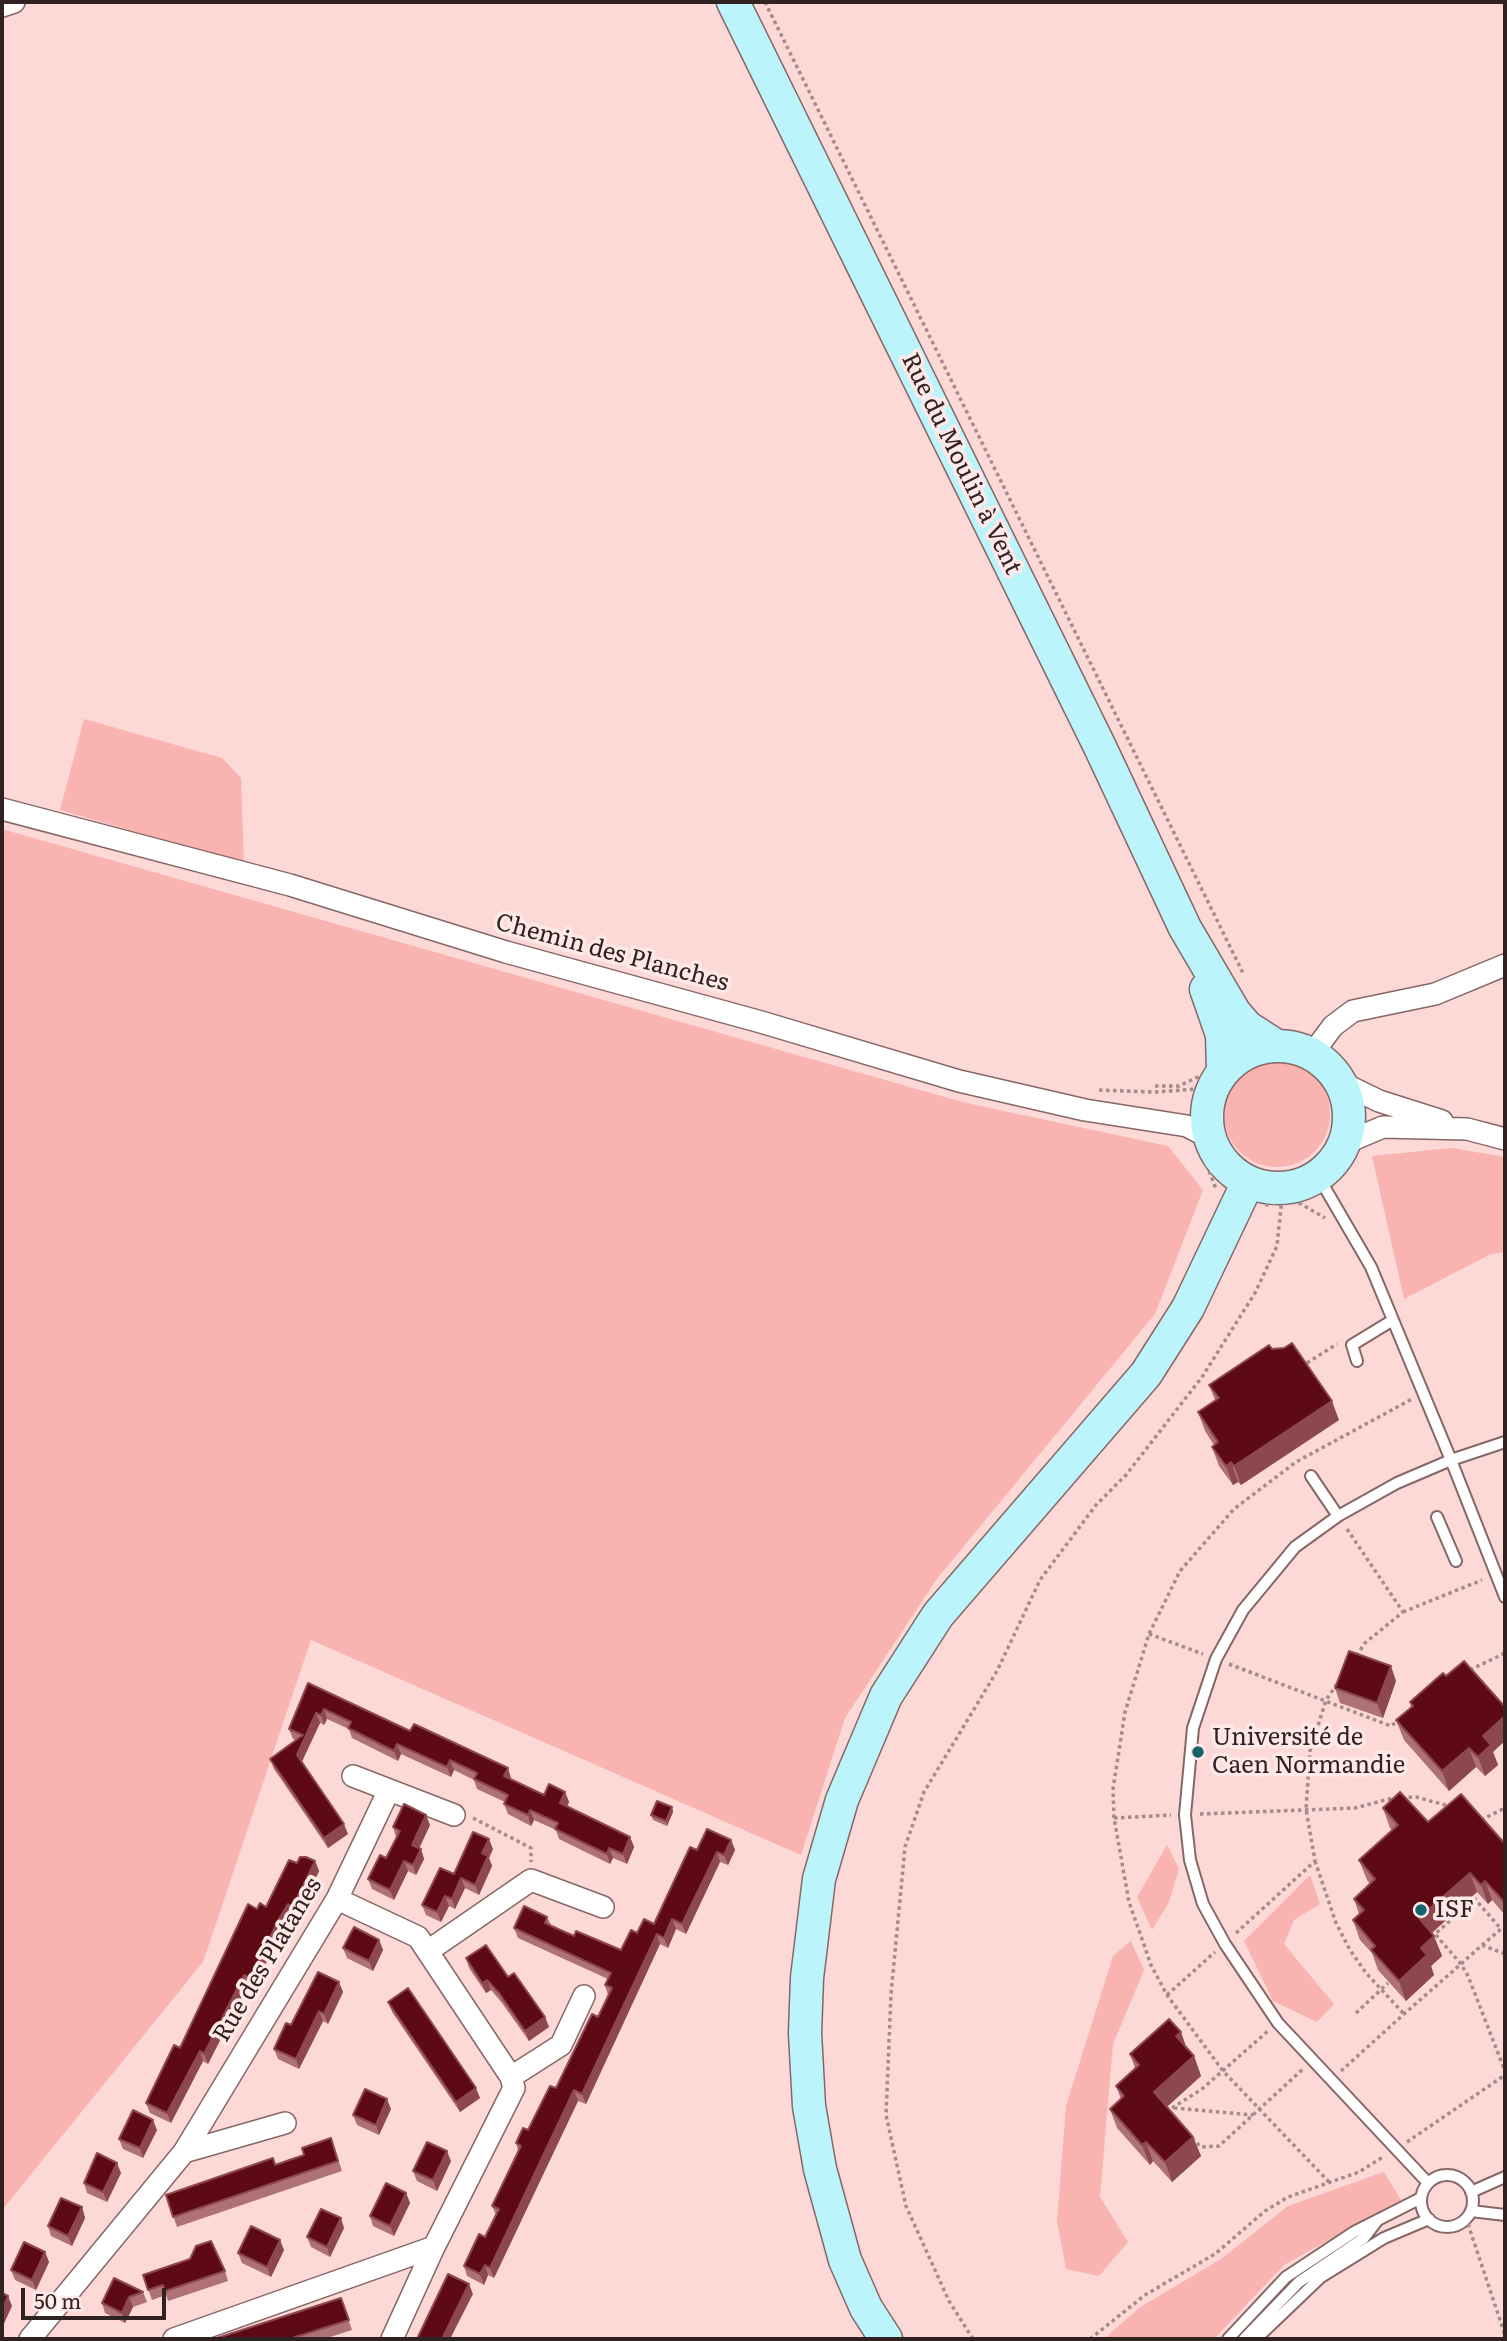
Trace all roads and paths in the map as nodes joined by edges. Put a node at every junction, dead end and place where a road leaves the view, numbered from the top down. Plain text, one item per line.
1 (14, 2) edge
2 (733, 2) edge
3 (765, 2) edge
4 (2, 6) edge
5 (2, 809) edge
6 (1185, 928) junction
7 (1505, 965) edge
8 (1245, 977) dead end
9 (1275, 1045) junction
10 (1312, 1054) junction
11 (1223, 1072) junction
12 (1342, 1083) junction
13 (1109, 1091) dead end
14 (1467, 1129) junction
15 (1505, 1139) edge
16 (1345, 1143) junction
17 (1205, 1145) junction
18 (1318, 1176) junction
19 (1248, 1181) junction
20 (1283, 1188) junction
21 (1213, 1198) dead end
22 (1393, 1320) junction
23 (1357, 1361) dead end
24 (1424, 1395) junction
25 (1505, 1442) edge
26 (1451, 1460) junction
27 (1311, 1476) dead end
28 (1338, 1516) junction
29 (1437, 1517) dead end
30 (1456, 1561) dead end
31 (1496, 1574) junction
32 (1505, 1597) edge
33 (1403, 1612) junction
34 (1149, 1634) junction
35 (1505, 1653) edge
36 (1216, 1659) junction
37 (1350, 1666) edge
38 (1465, 1673) edge
39 (1342, 1677) edge
40 (1326, 1700) junction
41 (1401, 1718) edge
42 (353, 1776) dead end
43 (389, 1790) junction
44 (1505, 1808) edge
45 (1306, 1809) junction
46 (1456, 1813) edge
47 (454, 1815) joint
48 (1185, 1815) junction
49 (1114, 1818) junction
50 (1476, 1822) edge
51 (1315, 1861) junction
52 (531, 1880) junction
53 (337, 1899) junction
54 (603, 1907) dead end
55 (1225, 1944) junction
56 (1482, 1945) junction
57 (428, 1951) junction
58 (1505, 1954) edge
59 (1461, 1964) junction
60 (1388, 1983) edge
61 (1381, 1990) junction
62 (1167, 1995) junction
63 (584, 1996) dead end
64 (1356, 2013) dead end
65 (1404, 2014) junction
66 (1278, 2022) junction
67 (1313, 2060) junction
68 (1223, 2071) junction
69 (1505, 2073) edge
70 (511, 2077) junction
71 (1331, 2080) junction
72 (1172, 2108) junction
73 (1260, 2108) junction
74 (1253, 2115) junction
75 (1174, 2118) edge
76 (285, 2123) dead end
77 (1192, 2137) edge
78 (1397, 2149) junction
79 (184, 2152) junction
80 (1505, 2177) edge
81 (1329, 2182) junction
82 (1428, 2183) junction
83 (1471, 2192) junction
84 (1421, 2197) junction
85 (1469, 2214) junction
86 (1505, 2216) edge
87 (1380, 2217) junction
88 (1429, 2219) junction
89 (1364, 2238) junction
90 (1384, 2238) junction
91 (435, 2247) junction
92 (866, 2308) junction
93 (1505, 2335) edge
94 (30, 2339) edge
95 (174, 2339) edge
96 (392, 2339) edge
97 (875, 2339) edge
98 (886, 2339) edge
99 (973, 2339) edge
100 (1090, 2339) edge
101 (1228, 2339) edge
102 (1244, 2339) edge
103 (1256, 2339) edge

1 - 4 street
2 - 6 main road, Rue du Moulin à Vent
3 - 8 path
5 - 17 street, Chemin des Planches
6 - 9 main road
6 - 11 main road
7 - 10 street
9 - 10 main road
9 - 11 main road
10 - 12 main road
11 - 13 path
11 - 17 main road
12 - 14 street
12 - 16 main road
14 - 15 street
14 - 16 street
16 - 18 main road
17 - 19 main road
17 - 21 path
18 - 20 main road
18 - 22 lane
19 - 20 main road
19 - 92 main road
20 - 99 path
22 - 23 lane
22 - 24 lane
24 - 26 lane
24 - 34 path
25 - 26 lane
26 - 28 lane
26 - 31 lane
27 - 28 lane
28 - 33 path
28 - 36 lane
29 - 30 lane
31 - 32 lane
31 - 33 path
33 - 37 path
34 - 36 path
34 - 49 path
35 - 38 path
36 - 40 path
36 - 48 lane
39 - 40 path
40 - 41 path
40 - 45 path
42 - 43 street
43 - 47 street
43 - 53 street, Rue des Platanes
44 - 50 path
45 - 46 path
45 - 48 path
45 - 51 path
47 - 52 path
48 - 49 path
48 - 55 lane
49 - 62 path
51 - 55 path
51 - 61 path
52 - 54 street
52 - 57 street
53 - 57 street
53 - 79 street, Rue des Platanes
55 - 62 path
55 - 66 lane
56 - 58 path
56 - 59 path
56 - 59 path
57 - 70 street
59 - 65 path
59 - 69 path
60 - 61 path
61 - 64 path
61 - 65 path
62 - 68 path
63 - 70 street
65 - 71 path
66 - 67 lane
66 - 68 path
67 - 71 lane
67 - 73 path
68 - 72 path
68 - 73 path
69 - 78 path
70 - 91 street
71 - 78 lane
72 - 74 path
72 - 75 path
73 - 74 path
73 - 81 path
74 - 77 path
76 - 79 street
78 - 81 path
78 - 82 lane
79 - 94 street, Rue des Platanes
80 - 83 lane
81 - 100 path
82 - 83 lane
82 - 84 lane
83 - 85 lane
84 - 87 lane
84 - 88 lane
85 - 86 lane
85 - 88 lane
85 - 93 path
87 - 89 lane
87 - 101 lane
88 - 90 lane
89 - 90 lane
89 - 102 lane
90 - 103 lane
91 - 95 street
91 - 96 street
92 - 97 main road
92 - 98 main road

